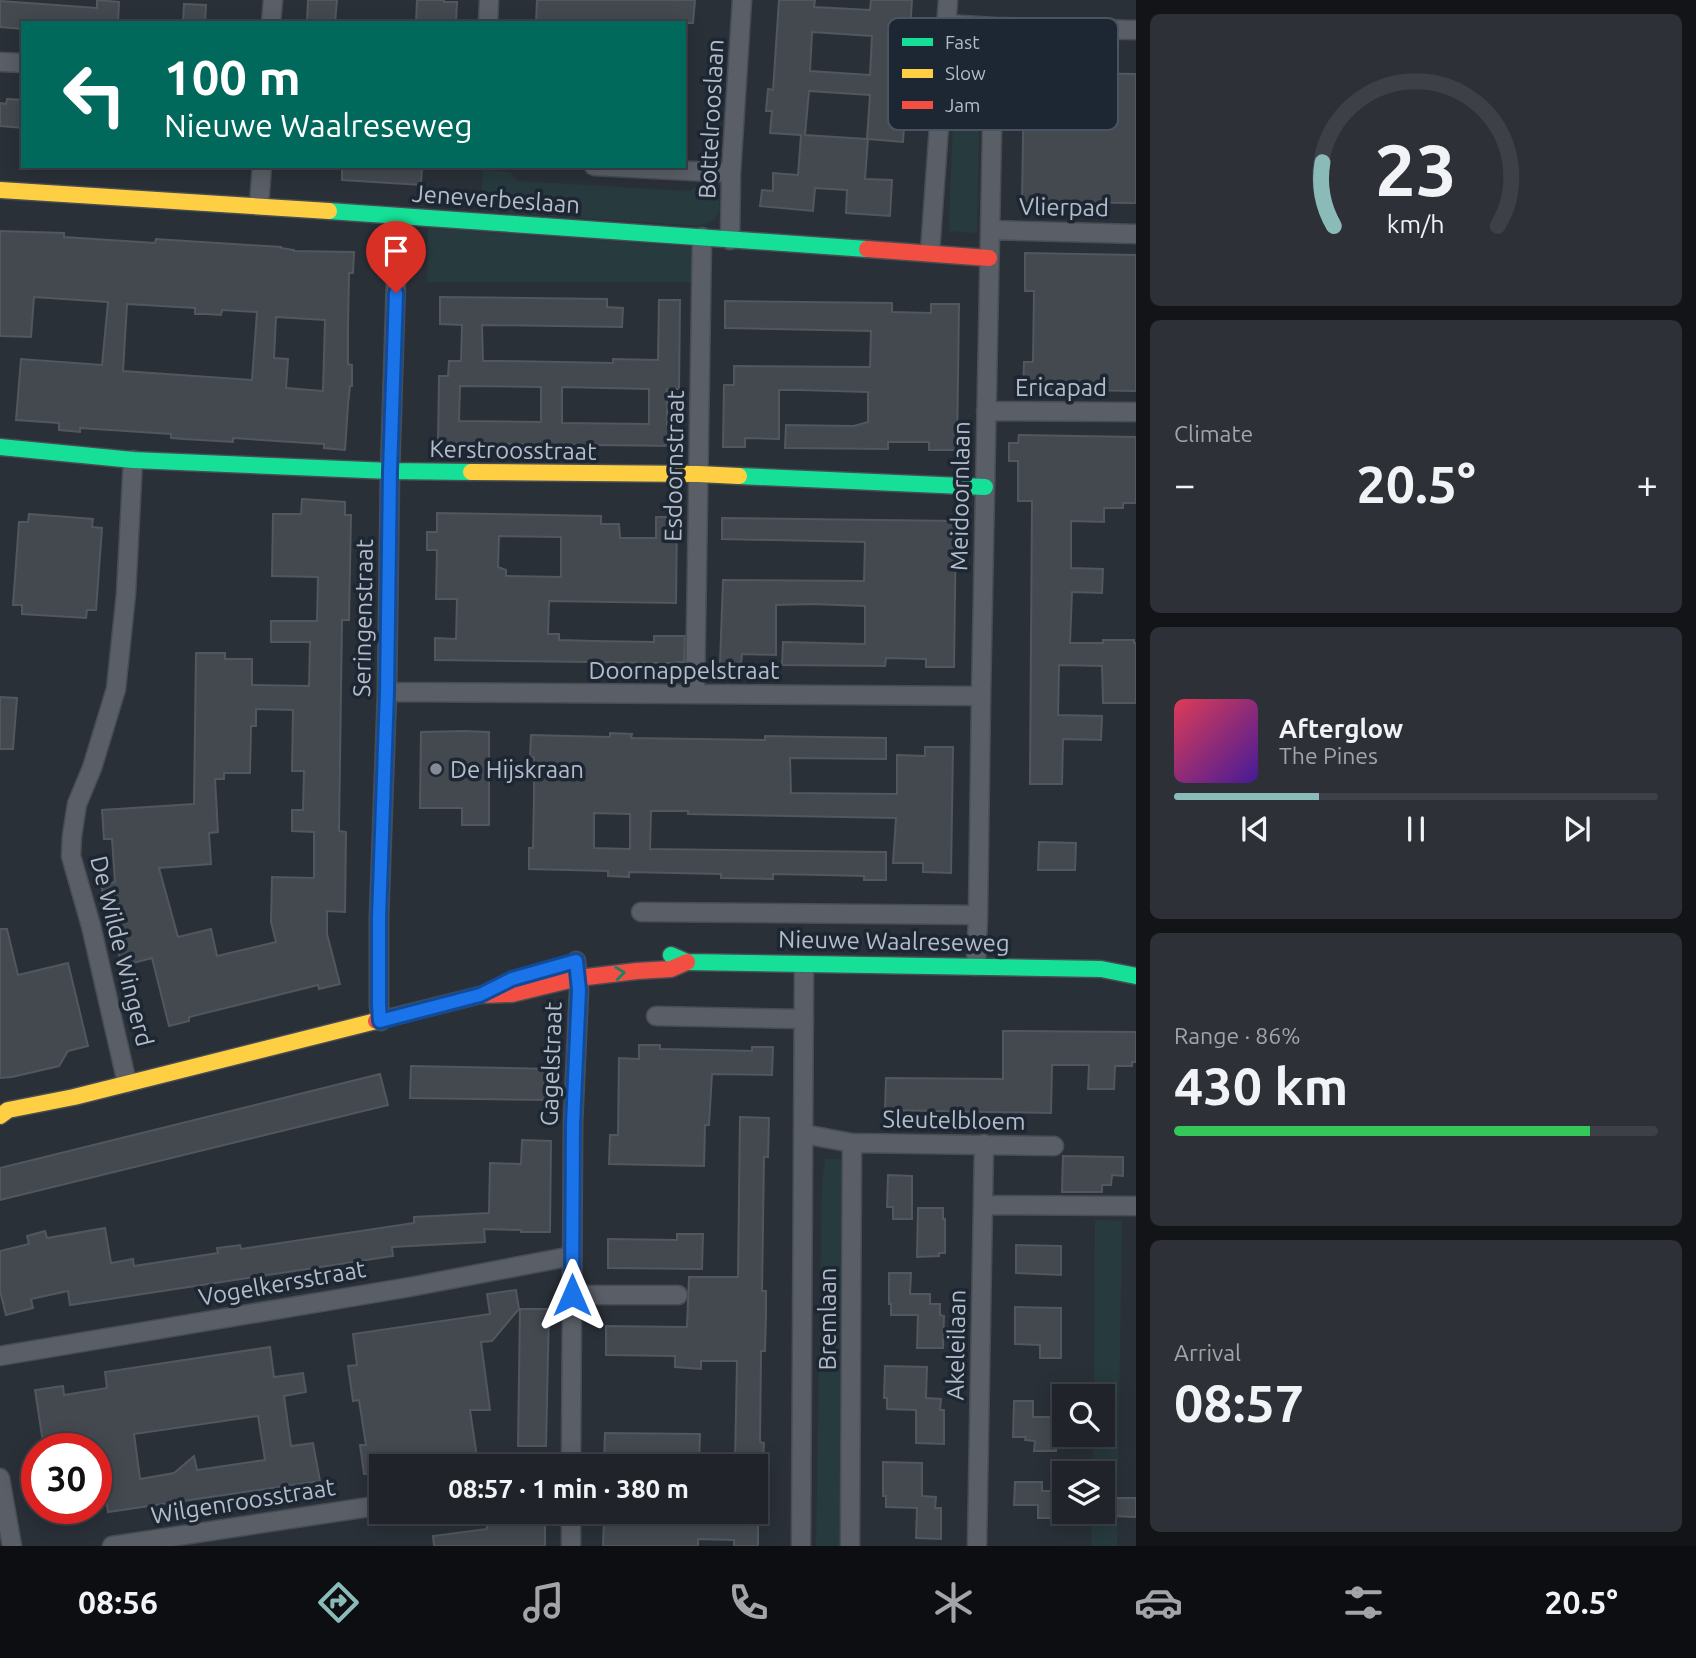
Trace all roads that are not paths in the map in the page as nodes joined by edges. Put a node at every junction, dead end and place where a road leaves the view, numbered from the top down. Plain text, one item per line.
1 (273, 0) edge
2 (489, 0) edge
3 (742, 0) edge
4 (948, 0) edge
5 (946, 18) edge
6 (271, 21) edge
7 (488, 21) edge
8 (1118, 30) edge
9 (1136, 30) edge
10 (0, 62) edge
11 (21, 63) edge
12 (939, 130) edge
13 (992, 130) edge
14 (262, 168) edge
15 (633, 168) edge
16 (731, 173) junction
17 (0, 190) edge
18 (260, 205) junction
19 (398, 217) junction
20 (990, 230) junction
21 (1136, 234) edge
22 (702, 237) junction
23 (730, 240) junction
24 (930, 252) junction
25 (989, 258) junction
26 (986, 411) junction
27 (1136, 412) edge
28 (0, 447) edge
29 (133, 460) junction
30 (390, 471) junction
31 (698, 474) junction
32 (985, 487) junction
33 (387, 692) junction
34 (695, 694) junction
35 (981, 696) junction
36 (641, 912) dead end
37 (978, 915) junction
38 (658, 954) dead end
39 (1136, 961) edge
40 (687, 962) junction
41 (804, 965) junction
42 (576, 966) junction
43 (976, 966) junction
44 (1101, 969) junction
45 (537, 972) dead end
46 (1136, 976) edge
47 (480, 995) junction
48 (656, 1016) dead end
49 (804, 1020) junction
50 (380, 1021) junction
51 (127, 1083) junction
52 (3, 1111) edge
53 (803, 1133) junction
54 (852, 1143) junction
55 (984, 1144) junction
56 (1054, 1146) dead end
57 (984, 1205) junction
58 (1136, 1206) edge
59 (572, 1256) junction
60 (572, 1295) junction
61 (678, 1295) dead end
62 (0, 1356) edge
63 (571, 1454) edge
64 (0, 1478) edge
65 (369, 1507) edge
66 (3, 1518) edge
67 (571, 1524) edge
68 (12, 1546) edge
69 (112, 1546) edge
70 (571, 1546) edge
71 (801, 1546) edge
72 (850, 1546) edge
73 (977, 1546) edge

1 - 6 street
2 - 7 street
3 - 16 street, Bottelrooslaan
4 - 5 street
8 - 9 street
10 - 11 street
12 - 24 street
13 - 20 street, Meidoornlaan
14 - 18 street
15 - 16 street, Jeneverbeslaan
16 - 23 street, Bottelrooslaan
17 - 18 street, Jeneverbeslaan
18 - 19 street, Jeneverbeslaan
19 - 22 street, Jeneverbeslaan
19 - 30 street, Seringenstraat
20 - 21 street, Vlierpad
20 - 25 street, Meidoornlaan
22 - 23 street, Jeneverbeslaan
22 - 31 street, Esdoornstraat
23 - 24 street, Jeneverbeslaan
24 - 25 street, Jeneverbeslaan
25 - 26 street, Meidoornlaan
26 - 27 street, Ericapad
26 - 32 street, Meidoornlaan
28 - 29 street, Kerstroosstraat
29 - 30 street, Kerstroosstraat
29 - 51 street, De Wilde Wingerd
30 - 31 street, Kerstroosstraat
30 - 33 street, Seringenstraat
31 - 32 street, Kerstroosstraat
31 - 34 street, Esdoornstraat
32 - 35 street, Meidoornlaan
33 - 34 street, Doornappelstraat
33 - 50 street, Seringenstraat
34 - 35 street, Doornappelstraat
35 - 37 street, Meidoornlaan
36 - 37 street, Nieuwe Waalreseweg
37 - 43 street, Meidoornlaan
38 - 40 street, Nieuwe Waalreseweg
39 - 44 street, Nieuwe Waalreseweg
40 - 41 street, Nieuwe Waalreseweg
42 -> 40 street, Nieuwe Waalreseweg
41 - 43 street, Nieuwe Waalreseweg
41 - 49 street, Bremlaan
42 - 47 street, Nieuwe Waalreseweg
42 - 59 street, Gagelstraat
43 - 44 street, Nieuwe Waalreseweg
44 - 46 street, Nieuwe Waalreseweg
45 - 47 street, Nieuwe Waalreseweg
47 - 50 street, Nieuwe Waalreseweg
48 - 49 street
49 - 53 street, Bremlaan
50 - 51 street, Nieuwe Waalreseweg
51 - 52 street, Nieuwe Waalreseweg
53 - 54 street
53 - 71 street, Bremlaan
54 - 55 street, Sleutelbloem
54 - 72 street, Bremlaan
55 - 56 street, Sleutelbloem
55 - 57 street, Akeleilaan
57 - 58 street
57 - 73 street, Akeleilaan
59 - 60 street, Gagelstraat
59 - 62 street, Vogelkersstraat
60 - 61 street
60 - 63 street, Gagelstraat
64 - 66 street
65 - 69 street, Wilgenroosstraat
66 - 68 street
67 - 70 street

